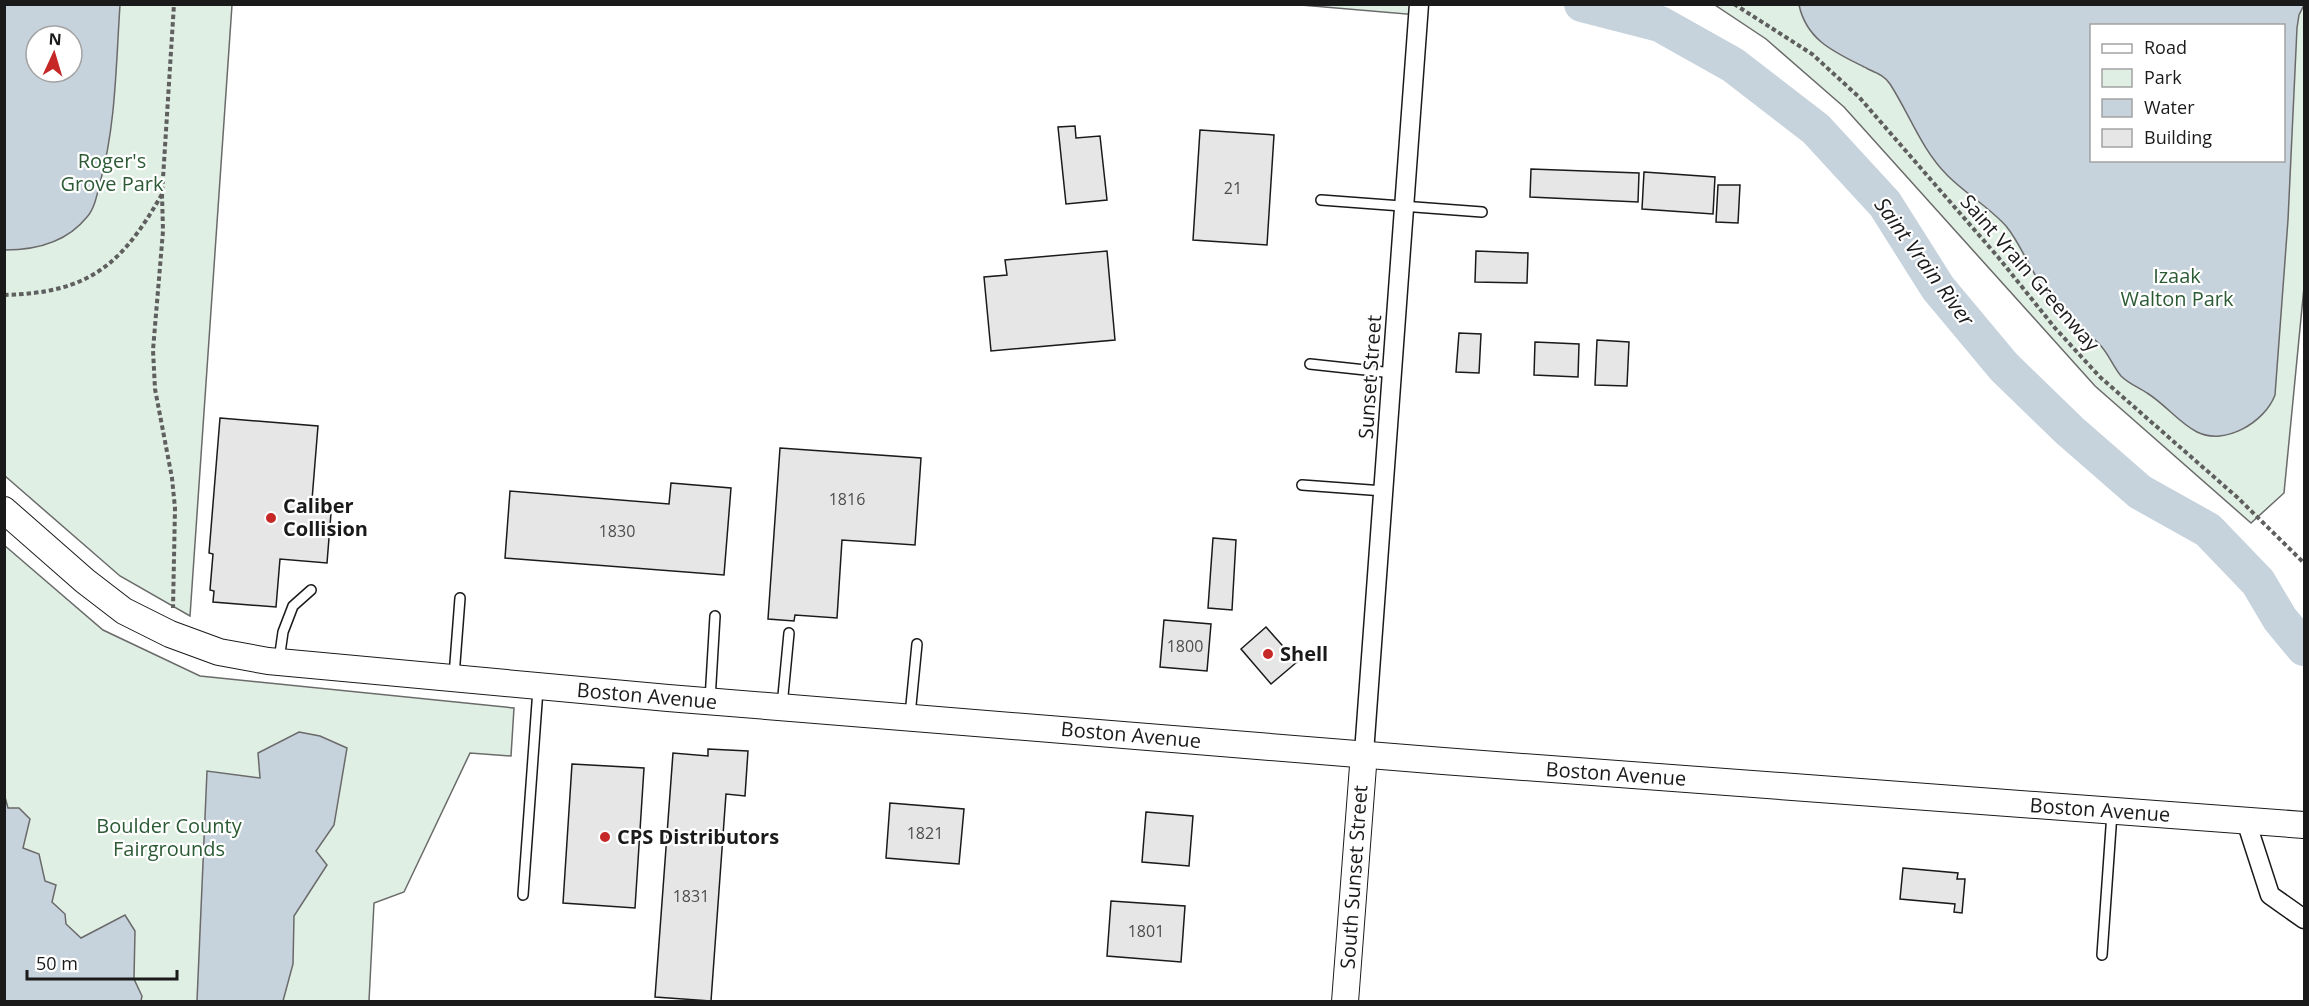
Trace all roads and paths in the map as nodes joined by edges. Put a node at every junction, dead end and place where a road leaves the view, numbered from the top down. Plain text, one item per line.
1 (174, 4) edge
2 (1419, 4) edge
3 (1734, 4) edge
4 (162, 194) junction
5 (1321, 200) dead end
6 (1404, 207) junction
7 (1482, 212) dead end
8 (4, 295) edge
9 (1310, 364) dead end
10 (1393, 373) junction
11 (1302, 485) dead end
12 (1384, 491) junction
13 (4, 510) edge
14 (2304, 563) edge
15 (311, 590) dead end
16 (460, 598) dead end
17 (173, 608) dead end
18 (715, 616) dead end
19 (789, 633) dead end
20 (917, 644) dead end
21 (279, 662) junction
22 (453, 678) junction
23 (538, 686) junction
24 (710, 701) junction
25 (782, 707) junction
26 (910, 717) junction
27 (1364, 753) junction
28 (2112, 811) junction
29 (2246, 820) junction
30 (2304, 825) edge
31 (523, 895) dead end
32 (2304, 919) edge
33 (2102, 955) dead end
34 (1345, 1002) edge

1 - 4 path
2 - 6 street, Sunset Street
3 - 14 path, Saint Vrain Greenway
4 - 8 path
4 - 17 path
5 - 6 lane
6 - 7 lane
6 - 10 street, Sunset Street
9 - 10 lane
10 - 12 street, Sunset Street
11 - 12 lane
12 - 27 street, Sunset Street
13 - 21 street, Boston Avenue
15 - 21 lane
16 - 22 lane
18 - 24 lane
19 - 25 lane
20 - 26 lane
21 - 22 street, Boston Avenue
22 - 23 street, Boston Avenue
23 - 24 street, Boston Avenue
23 - 31 lane
24 - 25 street, Boston Avenue
25 - 26 street, Boston Avenue
26 - 27 street, Boston Avenue
27 - 28 street, Boston Avenue
27 - 34 street, South Sunset Street
28 - 29 street, Boston Avenue
28 - 33 lane
29 - 30 street, Boston Avenue
29 - 32 street

